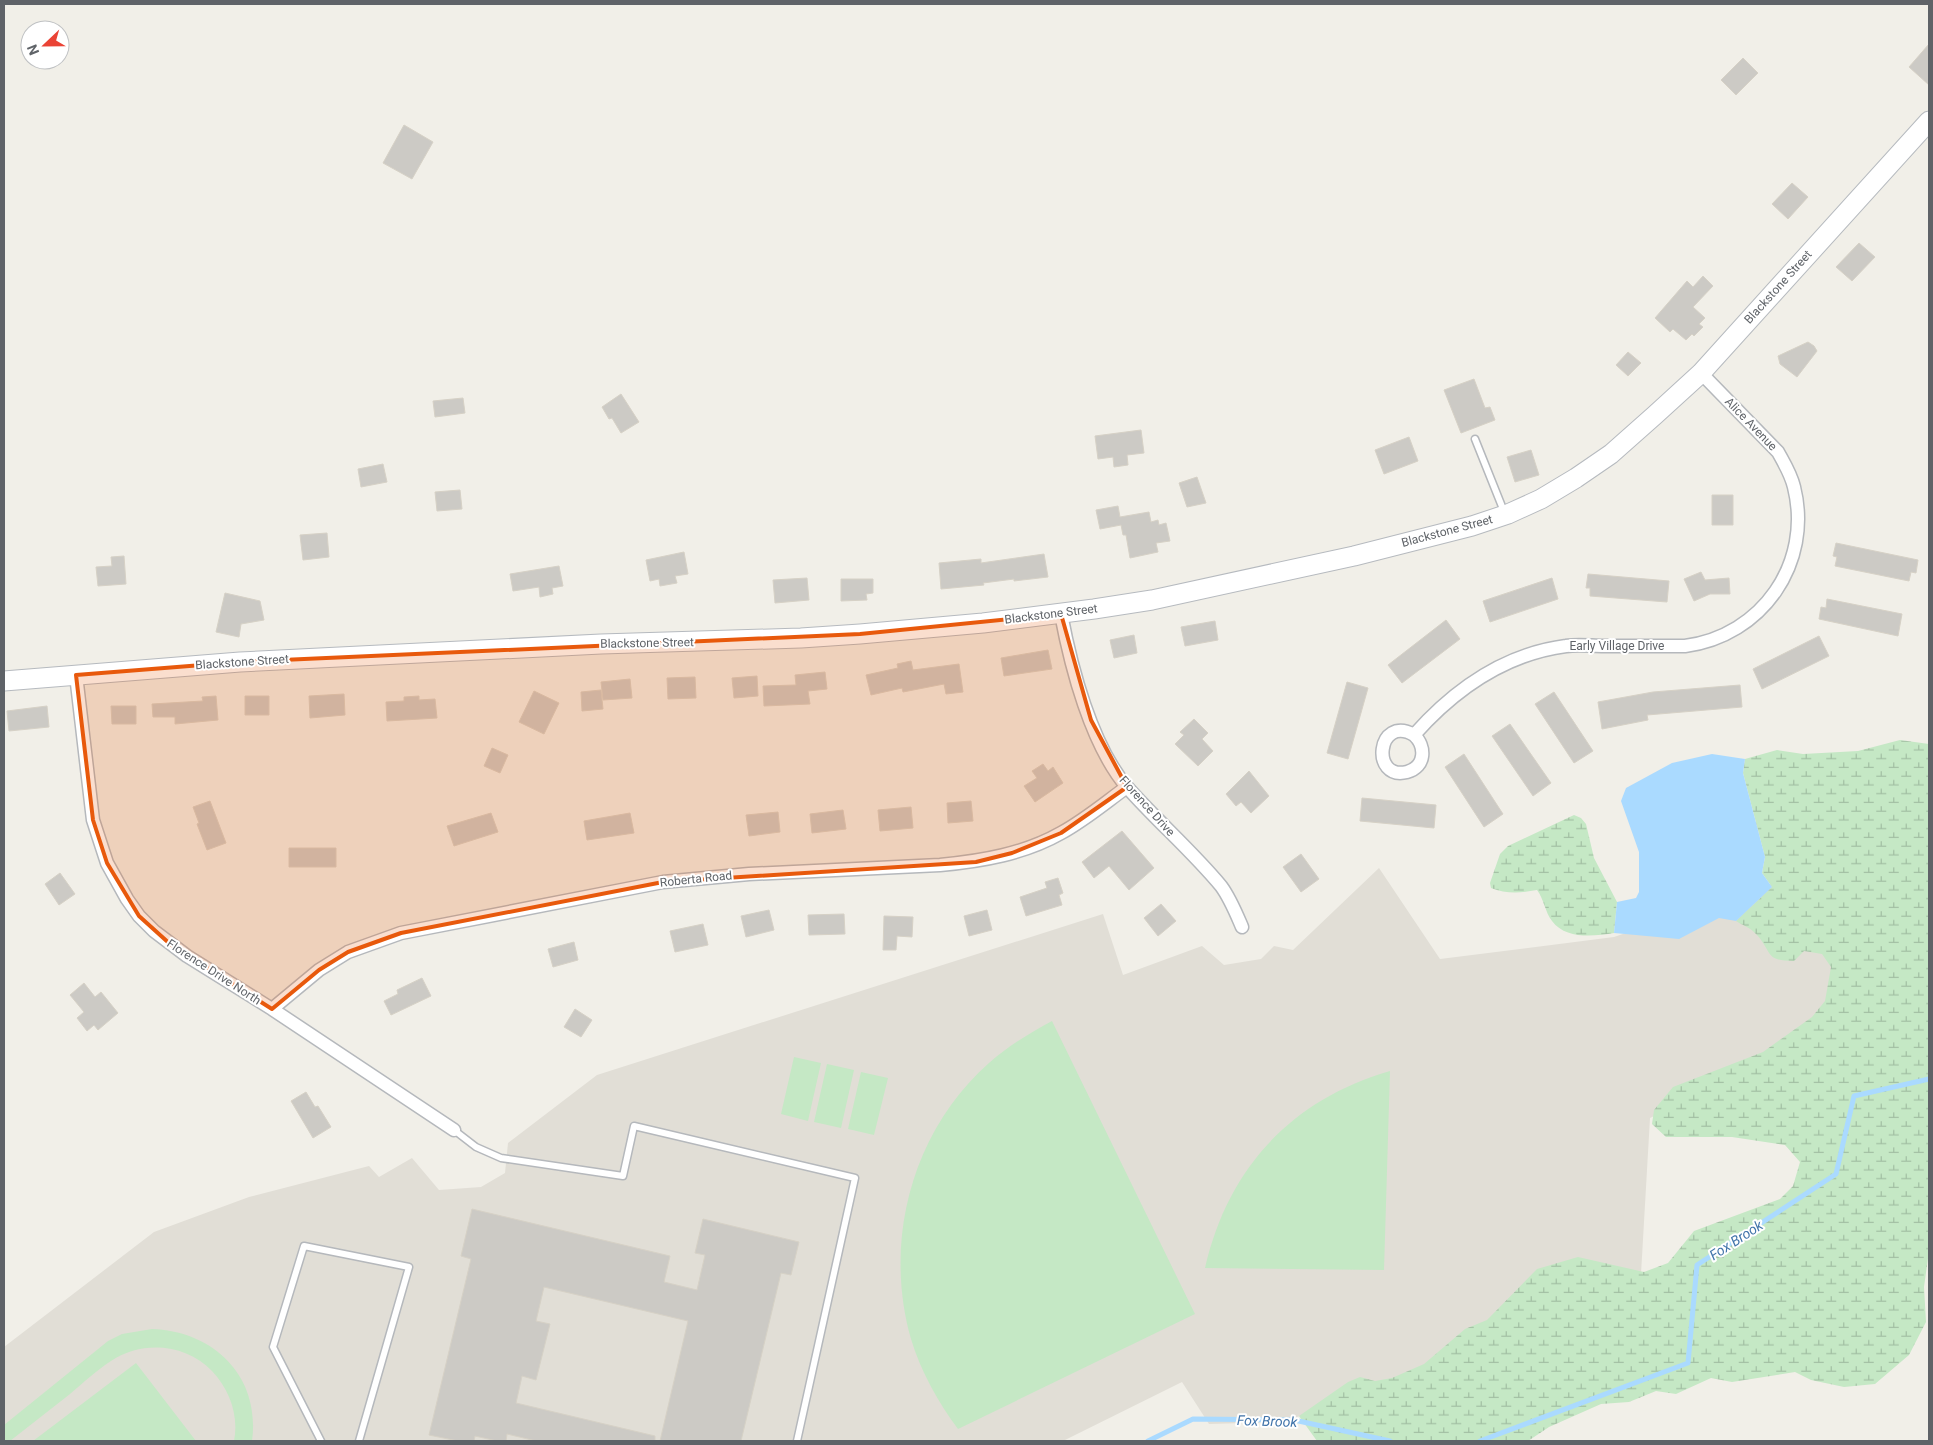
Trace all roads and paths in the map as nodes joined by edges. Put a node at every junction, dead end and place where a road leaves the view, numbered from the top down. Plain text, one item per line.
1 (1929, 121) edge
2 (1701, 373) junction
3 (1475, 439) dead end
4 (1506, 515) junction
5 (1795, 541) joint
6 (1061, 614) junction
7 (76, 675) junction
8 (4, 680) edge
9 (1414, 735) dead end
10 (1127, 787) junction
11 (1242, 927) dead end
12 (272, 1009) junction
13 (454, 1130) joint
14 (321, 1441) edge
15 (359, 1441) edge
16 (797, 1441) edge

1 - 2 main road, Blackstone Street
2 - 4 main road, Blackstone Street
2 - 5 street, Alice Avenue
3 - 4 lane
4 - 6 main road, Blackstone Street
5 - 9 street, Early Village Drive
6 - 7 main road, Blackstone Street
6 - 10 street, Florence Drive
7 - 8 main road, Blackstone Street
7 - 12 street, Florence Drive North
10 - 11 street, Florence Drive
10 - 12 street, Roberta Road
12 - 13 street, Florence Drive North
13 - 16 lane
14 - 15 lane

